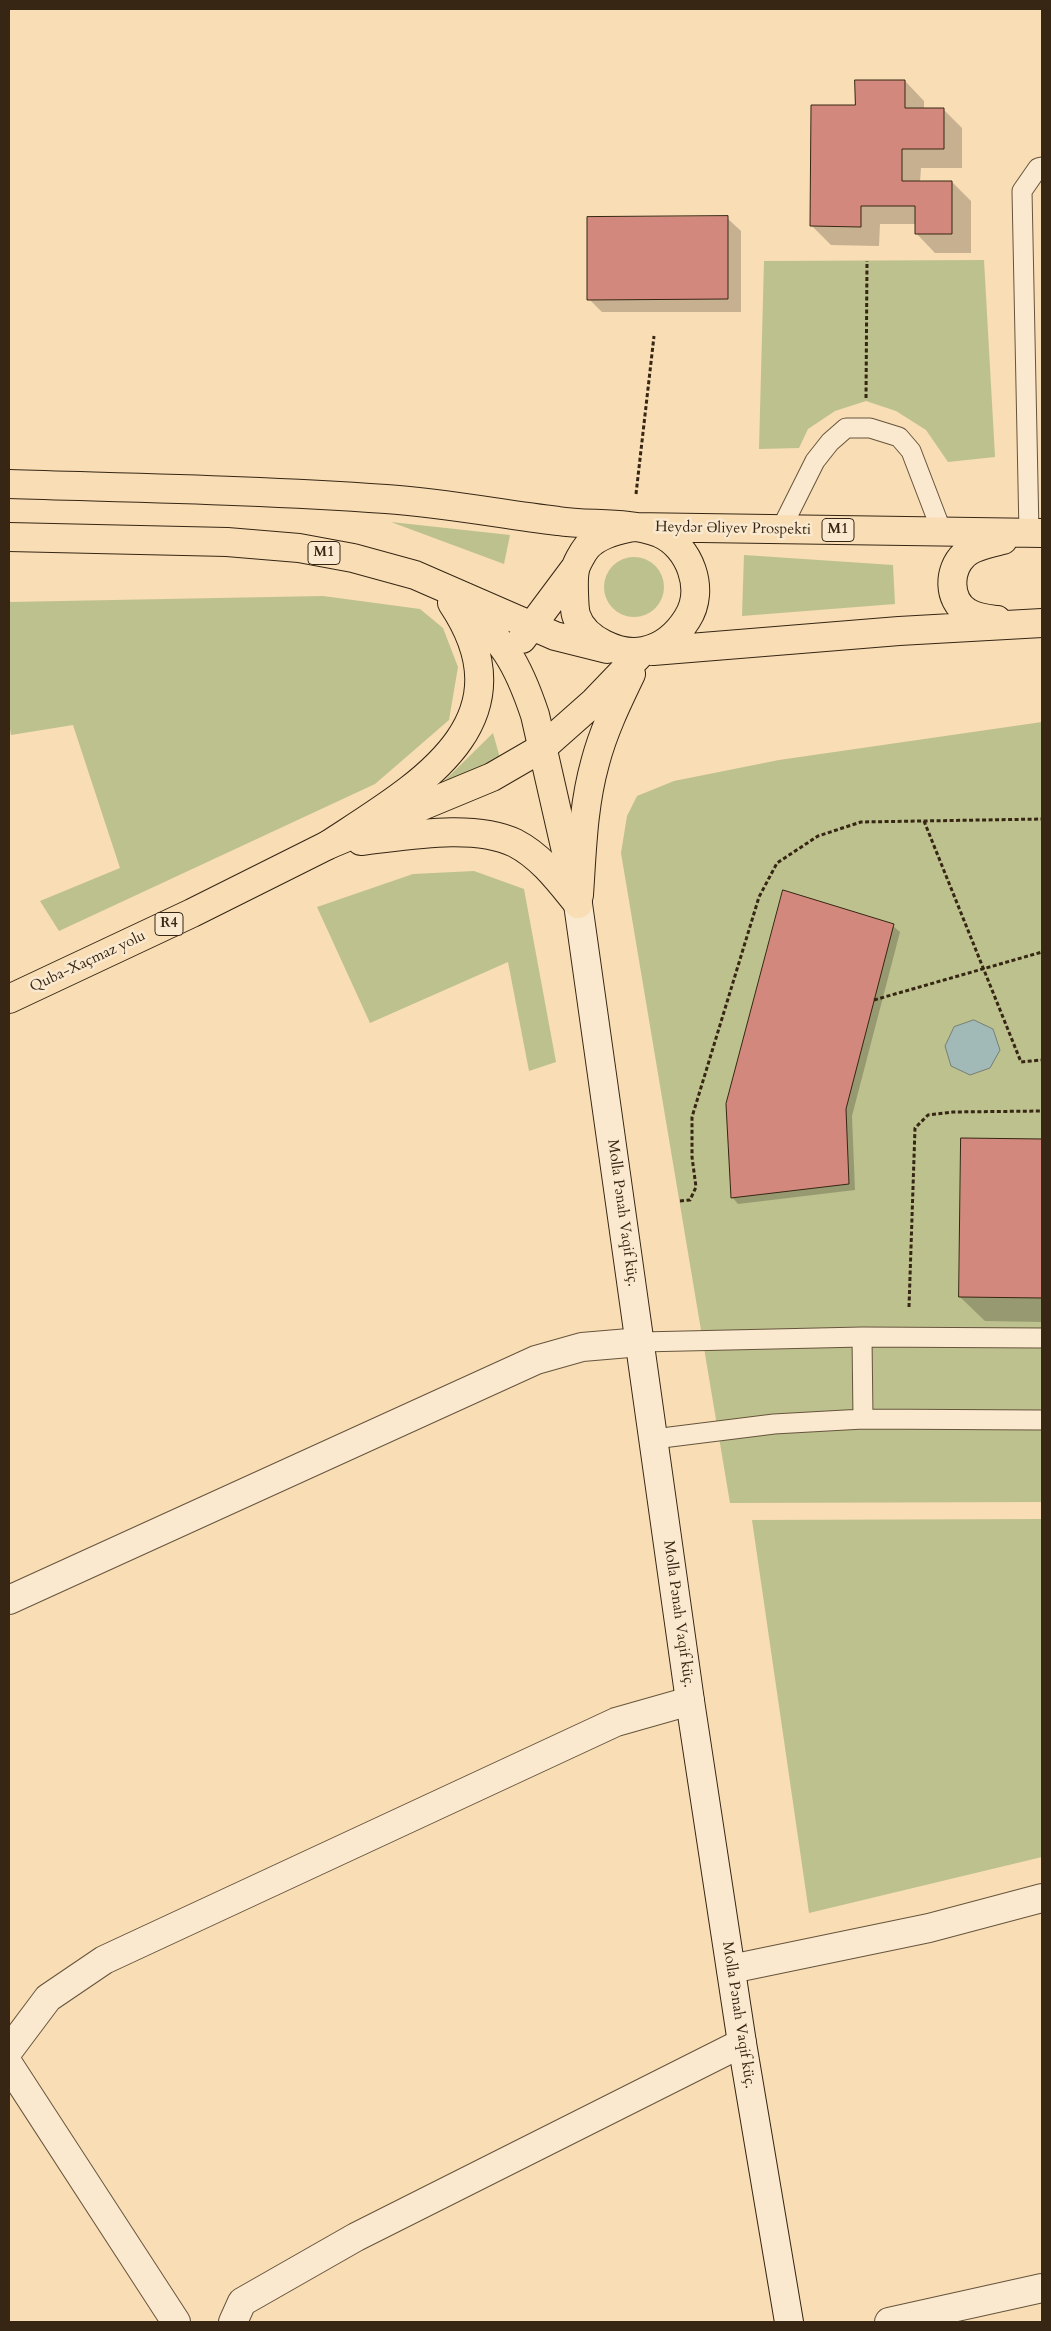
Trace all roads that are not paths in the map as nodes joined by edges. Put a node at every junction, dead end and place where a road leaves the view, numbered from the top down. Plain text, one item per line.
1 (1042, 167) edge
2 (9, 484) edge
3 (633, 527) junction
4 (781, 529) junction
5 (942, 532) junction
6 (1036, 533) edge
7 (9, 537) edge
8 (575, 568) junction
9 (440, 585) junction
10 (1037, 624) edge
11 (533, 626) junction
12 (632, 651) junction
13 (509, 655) junction
14 (478, 701) junction
15 (542, 748) junction
16 (328, 845) junction
17 (578, 904) junction
18 (9, 999) edge
19 (862, 1337) junction
20 (1042, 1338) edge
21 (640, 1342) junction
22 (863, 1419) junction
23 (1042, 1420) edge
24 (654, 1439) junction
25 (9, 1600) edge
26 (690, 1701) junction
27 (1042, 1898) edge
28 (731, 1969) junction
29 (742, 2043) junction
30 (9, 2050) edge
31 (9, 2065) edge
32 (1042, 2288) edge
33 (176, 2322) edge
34 (233, 2322) edge
35 (789, 2322) edge
36 (889, 2322) edge

1 - 6 lane
2 - 3 main road, M1
3 - 4 main road, Heydər Əliyev Prospekti / M1
3 - 8 main road
3 - 12 main road
4 - 5 main road, Heydər Əliyev Prospekti / M1
4 - 5 lane
5 - 6 main road, Heydər Əliyev Prospekti / M1
6 - 10 main road
7 - 9 main road, M1
8 - 11 main road
8 - 12 main road
9 - 11 main road, M1
9 - 13 main road
9 - 14 main road
10 - 12 main road, M1
11 - 12 main road, M1
11 - 13 main road
12 - 15 main road
12 - 17 main road
13 - 14 main road
13 - 15 main road
14 - 16 main road
15 - 16 main road
15 - 17 main road
16 - 17 main road
16 - 18 main road, Quba-Xaçmaz yolu / R4
17 - 21 street, Molla Pənah Vaqif küç.
19 - 20 lane
19 - 21 lane
19 - 22 lane
21 - 24 street, Molla Pənah Vaqif küç.
21 - 25 street
22 - 23 lane
22 - 24 lane
24 - 26 street, Molla Pənah Vaqif küç.
26 - 28 street, Molla Pənah Vaqif küç.
26 - 30 street
27 - 28 street
28 - 29 street, Molla Pənah Vaqif küç.
29 - 34 street
29 - 35 street, Molla Pənah Vaqif küç.
31 - 33 street
32 - 36 street

